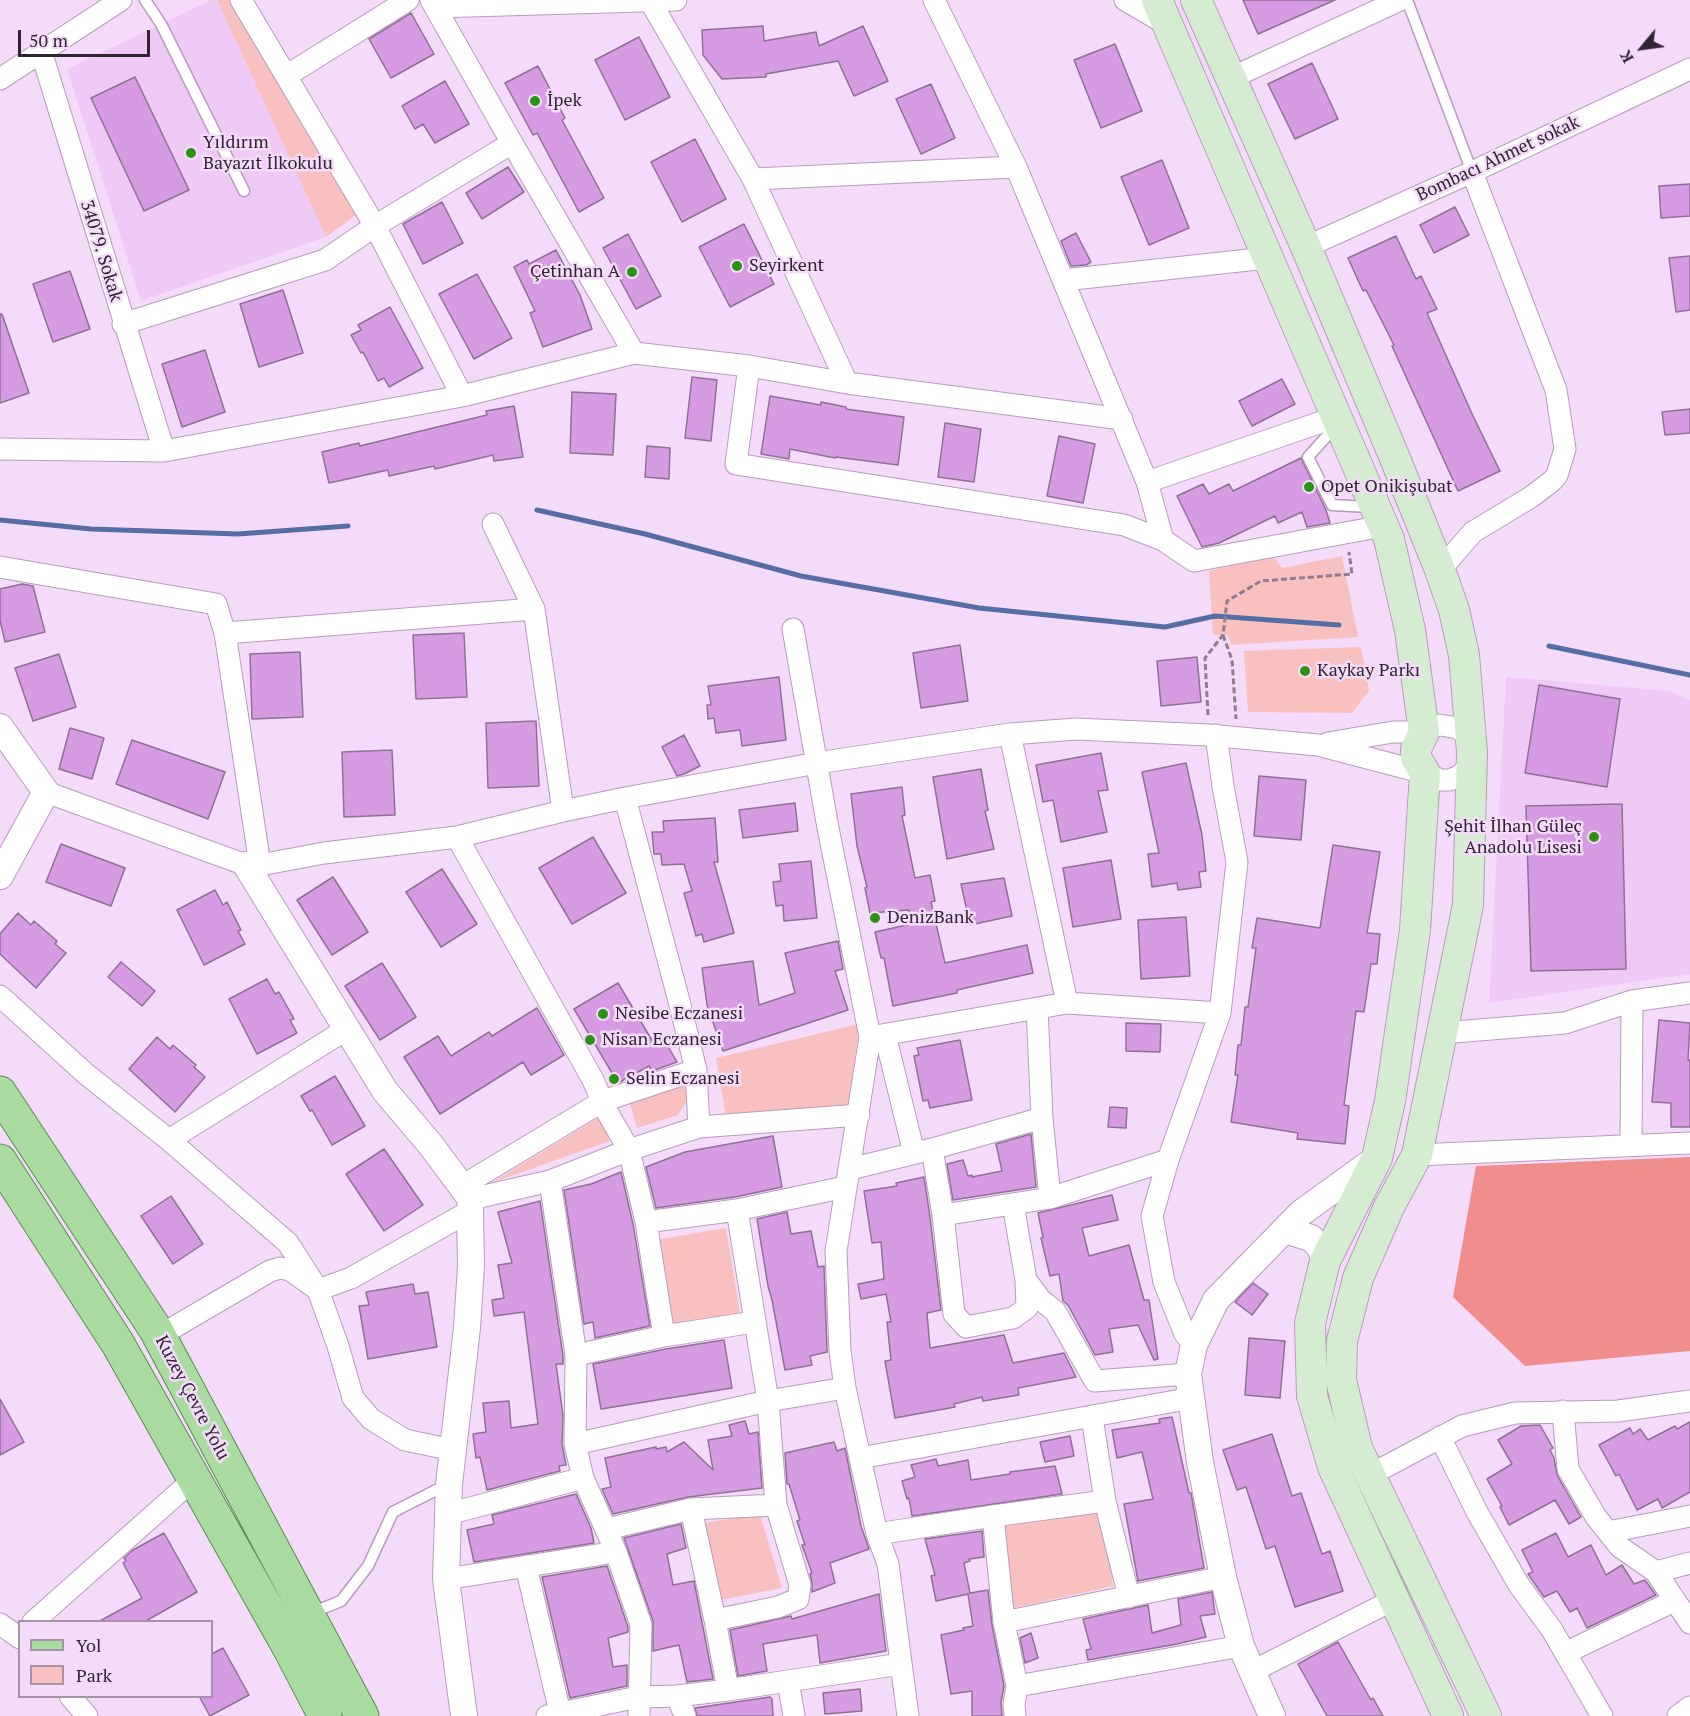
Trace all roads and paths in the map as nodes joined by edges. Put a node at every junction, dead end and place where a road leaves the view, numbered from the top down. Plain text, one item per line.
1 (121, 0) edge
2 (145, 0) edge
3 (241, 0) edge
4 (408, 0) edge
5 (676, 0) edge
6 (933, 0) edge
7 (1125, 0) edge
8 (1196, 0) edge
9 (1400, 0) edge
10 (1407, 0) edge
11 (650, 1) edge
12 (433, 3) edge
13 (1162, 13) edge
14 (41, 51) junction
15 (1690, 69) edge
16 (286, 76) junction
17 (1231, 78) junction
18 (0, 79) edge
19 (512, 143) junction
20 (1016, 167) junction
21 (1472, 172) junction
22 (753, 179) junction
23 (244, 191) dead end
24 (375, 226) junction
25 (1306, 247) junction
26 (1268, 258) junction
27 (1064, 280) junction
28 (123, 324) junction
29 (634, 353) junction
30 (749, 366) junction
31 (847, 382) junction
32 (462, 396) junction
33 (1122, 419) junction
34 (1337, 421) junction
35 (0, 449) edge
36 (164, 451) junction
37 (1147, 482) junction
38 (1379, 517) junction
39 (493, 524) dead end
40 (1347, 532) junction
41 (1163, 540) junction
42 (0, 567) edge
43 (1440, 570) junction
44 (534, 609) junction
45 (793, 630) dead end
46 (225, 633) junction
47 (1223, 635) junction
48 (0, 727) edge
49 (1424, 732) junction
50 (1010, 735) junction
51 (1212, 735) junction
52 (1238, 737) junction
53 (1318, 745) junction
54 (1470, 752) junction
55 (816, 763) junction
56 (1425, 773) junction
57 (46, 792) junction
58 (625, 798) junction
59 (563, 811) junction
60 (457, 837) junction
61 (253, 865) junction
62 (0, 876) edge
63 (1690, 993) edge
64 (0, 996) edge
65 (1632, 1001) junction
66 (1067, 1003) junction
67 (1037, 1008) junction
68 (1220, 1013) junction
69 (347, 1029) junction
70 (1442, 1033) junction
71 (877, 1036) junction
72 (696, 1070) junction
73 (0, 1094) edge
74 (603, 1101) junction
75 (859, 1115) junction
76 (1042, 1118) junction
77 (699, 1127) junction
78 (169, 1140) junction
79 (1690, 1143) edge
80 (1632, 1145) junction
81 (629, 1150) junction
82 (923, 1151) junction
83 (1417, 1155) junction
84 (1377, 1158) junction
85 (1168, 1160) junction
86 (0, 1161) edge
87 (848, 1178) junction
88 (550, 1181) junction
89 (1050, 1198) junction
90 (468, 1199) junction
91 (1013, 1204) junction
92 (737, 1210) junction
93 (944, 1215) junction
94 (646, 1222) junction
95 (1286, 1230) junction
96 (1325, 1261) junction
97 (1026, 1280) junction
98 (318, 1290) junction
99 (754, 1322) junction
100 (159, 1336) junction
101 (664, 1336) junction
102 (1194, 1345) junction
103 (576, 1355) junction
104 (1190, 1386) junction
105 (845, 1388) junction
106 (768, 1401) junction
107 (1690, 1401) edge
108 (1563, 1412) junction
109 (1092, 1417) junction
110 (1440, 1437) junction
111 (575, 1444) junction
112 (453, 1450) junction
113 (860, 1458) junction
114 (1370, 1475) junction
115 (584, 1478) junction
116 (194, 1479) junction
117 (449, 1484) junction
118 (1105, 1501) junction
119 (777, 1505) junction
120 (691, 1509) junction
121 (448, 1514) junction
122 (993, 1516) junction
123 (1690, 1516) edge
124 (607, 1529) junction
125 (1608, 1532) junction
126 (878, 1534) junction
127 (616, 1552) junction
128 (1690, 1563) edge
129 (526, 1566) junction
130 (1656, 1572) junction
131 (1223, 1577) junction
132 (446, 1579) junction
133 (1129, 1597) junction
134 (1395, 1599) junction
135 (1674, 1601) junction
136 (308, 1614) junction
137 (30, 1620) edge
138 (716, 1620) junction
139 (1004, 1622) junction
140 (1690, 1623) edge
141 (1240, 1646) junction
142 (1565, 1653) junction
143 (901, 1664) junction
144 (1251, 1672) junction
145 (788, 1681) junction
146 (1017, 1686) junction
147 (728, 1690) junction
148 (677, 1696) junction
149 (72, 1698) edge
150 (638, 1707) edge
151 (1690, 1707) edge
152 (554, 1714) edge
153 (87, 1716) edge
154 (325, 1716) edge
155 (362, 1716) edge
156 (464, 1716) edge
157 (685, 1716) edge
158 (794, 1716) edge
159 (908, 1716) edge
160 (1015, 1716) edge
161 (1272, 1716) edge
162 (1448, 1716) edge
163 (1486, 1716) edge
164 (1602, 1716) edge
165 (1678, 1716) edge

1 - 14 street
2 - 23 lane
3 - 16 street
4 - 16 street
5 - 11 street
6 - 20 street
7 - 13 street
8 - 17 main road
9 - 17 street
10 - 21 lane
11 - 12 street
11 - 22 street
12 - 19 street
13 - 26 main road
14 - 18 street
14 - 28 street, 34079. Sokak
15 - 21 street, Bombacı Ahmet sokak
16 - 24 street
17 - 25 main road
19 - 24 street
19 - 29 street
20 - 22 street
20 - 27 street
21 - 25 street, Bombacı Ahmet sokak
21 - 43 street
22 - 31 street
24 - 28 street
24 - 32 street
25 - 43 main road
26 - 27 street
26 - 34 main road
27 - 33 street
28 - 36 street, 34079. Sokak
29 - 30 street
29 - 32 street
30 - 31 street
30 - 41 street
31 - 33 street
32 - 36 street
33 - 37 street
34 - 37 street
34 - 38 main road
34 - 38 lane
35 - 36 street
37 - 41 street
38 - 40 street
38 - 49 main road
39 - 44 street
40 - 41 street
40 - 47 path
42 - 46 street
43 - 54 main road
44 - 46 street
44 - 59 street
45 - 55 street
46 - 61 street
47 - 51 path
47 - 52 path
48 - 57 street
49 - 53 street
49 - 54 street
49 - 56 main road
50 - 51 street
50 - 55 street
50 - 66 street
51 - 52 street
51 - 68 street
52 - 53 street
53 - 56 street
54 - 56 street
54 - 70 main road
55 - 58 street
55 - 71 street
56 - 84 main road
57 - 61 street
57 - 62 street
58 - 59 street
58 - 72 street
59 - 60 street
60 - 61 street
60 - 74 street
61 - 69 street
63 - 65 street
64 - 78 street
65 - 70 street
65 - 80 street
66 - 67 street
66 - 68 street
67 - 71 street
67 - 76 street
68 - 85 street
69 - 78 street
69 - 90 street
70 - 83 main road
71 - 75 street
71 - 82 street
72 - 74 street
72 - 77 street
73 - 100 main road, Kuzey Çevre Yolu
74 - 81 street
74 - 90 street
75 - 77 street
75 - 87 street
76 - 82 street
76 - 89 street
77 - 81 street
78 - 98 street
79 - 80 street
80 - 83 street
81 - 88 street
81 - 94 street
82 - 87 street
82 - 93 street
83 - 114 main road
84 - 95 street
84 - 96 main road
85 - 89 street
85 - 102 street
86 - 116 main road, Kuzey Çevre Yolu
87 - 92 street
87 - 105 street
88 - 90 street
88 - 103 street
89 - 91 street
90 - 98 street
90 - 112 street
91 - 93 street
91 - 97 street
92 - 94 street
92 - 99 street
93 - 97 street
94 - 101 street
95 - 96 street
95 - 102 street
96 - 134 main road
97 - 104 street
98 - 100 street
98 - 112 street
99 - 101 street
99 - 106 street
100 - 136 main road, Kuzey Çevre Yolu
101 - 103 street
102 - 104 street
103 - 111 street
104 - 109 street
104 - 131 street
105 - 106 street
105 - 113 street
106 - 111 street
106 - 119 street
107 - 108 street
108 - 110 street
108 - 125 street
109 - 113 street
109 - 118 street
110 - 114 street
110 - 142 street
111 - 115 street
112 - 117 street
113 - 126 street
114 - 163 main road
115 - 121 street
115 - 124 street
116 - 137 street
116 - 154 main road, Kuzey Çevre Yolu
117 - 121 street
117 - 136 lane
118 - 122 street
118 - 133 street
119 - 120 street
119 - 138 street
120 - 124 street
120 - 138 street
121 - 132 street
122 - 126 street
122 - 139 street
123 - 125 street
124 - 127 street
125 - 130 street
126 - 143 street
127 - 129 street
127 - 150 street
128 - 130 street
129 - 132 street
129 - 152 street
130 - 135 street
131 - 133 street
131 - 141 street
132 - 156 street
133 - 139 street
134 - 144 street
134 - 162 main road
135 - 140 street
135 - 142 street
136 - 155 main road, Kuzey Çevre Yolu
138 - 147 street
139 - 146 street
141 - 144 street
141 - 146 street
142 - 164 street
143 - 145 street
143 - 159 street
144 - 161 street
145 - 147 street
145 - 158 street
146 - 160 street
147 - 148 street
148 - 150 street
148 - 157 street
149 - 153 street
150 - 152 street
151 - 165 street

